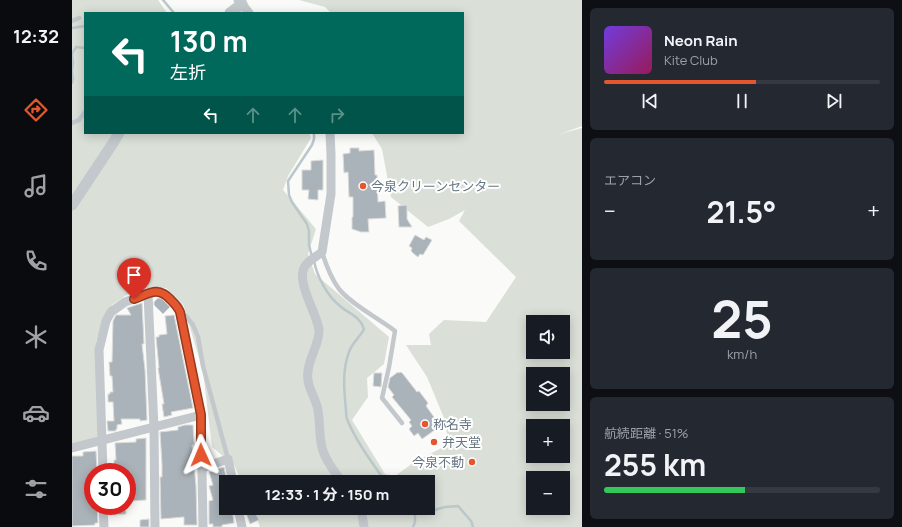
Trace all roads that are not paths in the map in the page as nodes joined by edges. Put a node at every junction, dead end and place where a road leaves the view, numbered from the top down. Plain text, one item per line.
1 (243, 6) edge
2 (232, 12) edge
3 (79, 18) dead end
4 (72, 21) edge
5 (84, 113) edge
6 (72, 123) edge
7 (118, 134) edge
8 (330, 134) edge
9 (72, 205) edge
10 (322, 252) junction
11 (148, 294) junction
12 (180, 312) junction
13 (201, 415) junction
14 (402, 423) dead end
15 (154, 428) junction
16 (102, 440) junction
17 (72, 448) edge
18 (228, 459) junction
19 (103, 463) edge
20 (202, 468) junction
21 (231, 475) edge
22 (337, 475) edge
23 (103, 515) edge
24 (239, 515) edge
25 (362, 515) edge
26 (104, 527) edge
27 (155, 527) edge
28 (203, 527) edge
29 (242, 527) edge
30 (364, 527) edge

1 - 2 street
3 - 4 lane
5 - 6 lane
7 - 9 street
8 - 10 street
10 - 14 lane
10 - 22 street
11 - 12 street
11 - 15 street
11 - 16 street
12 - 13 street
12 - 18 lane
13 - 15 street
13 - 20 street
15 - 16 street
15 - 27 street
16 - 17 street
16 - 19 street
18 - 20 street
18 - 21 street
20 - 28 street
23 - 26 street
24 - 29 street
25 - 30 street

